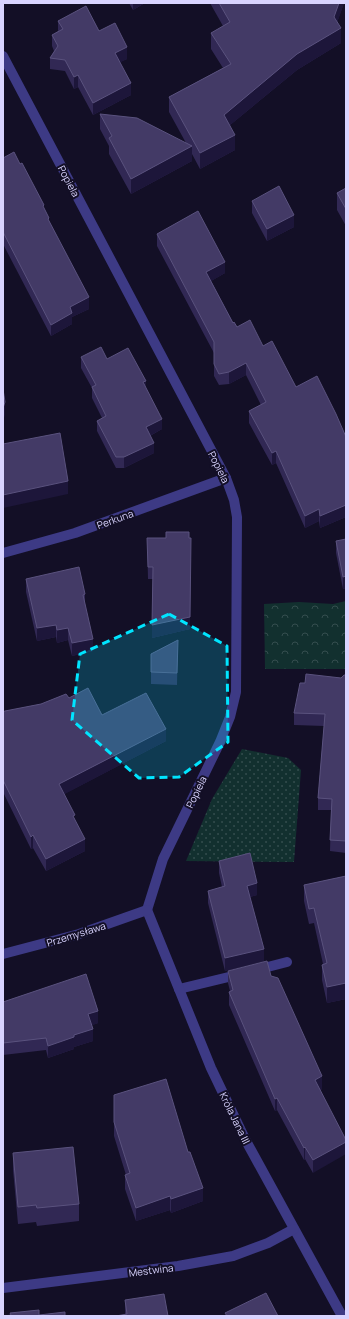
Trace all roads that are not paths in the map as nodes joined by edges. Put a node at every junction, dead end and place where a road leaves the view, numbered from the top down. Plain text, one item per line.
1 (3, 56) edge
2 (226, 478) junction
3 (3, 553) edge
4 (147, 910) junction
5 (3, 954) edge
6 (288, 962) dead end
7 (179, 989) junction
8 (294, 1229) junction
9 (3, 1288) edge
10 (342, 1316) edge

1 - 2 street, Popiela
2 - 3 street, Perkuna
2 - 4 street, Popiela
4 - 5 street, Przemysława
4 - 7 street, Króla Jana III
6 - 7 street
7 - 8 street, Króla Jana III
8 - 9 street, Mestwina
8 - 10 street, Króla Jana III

